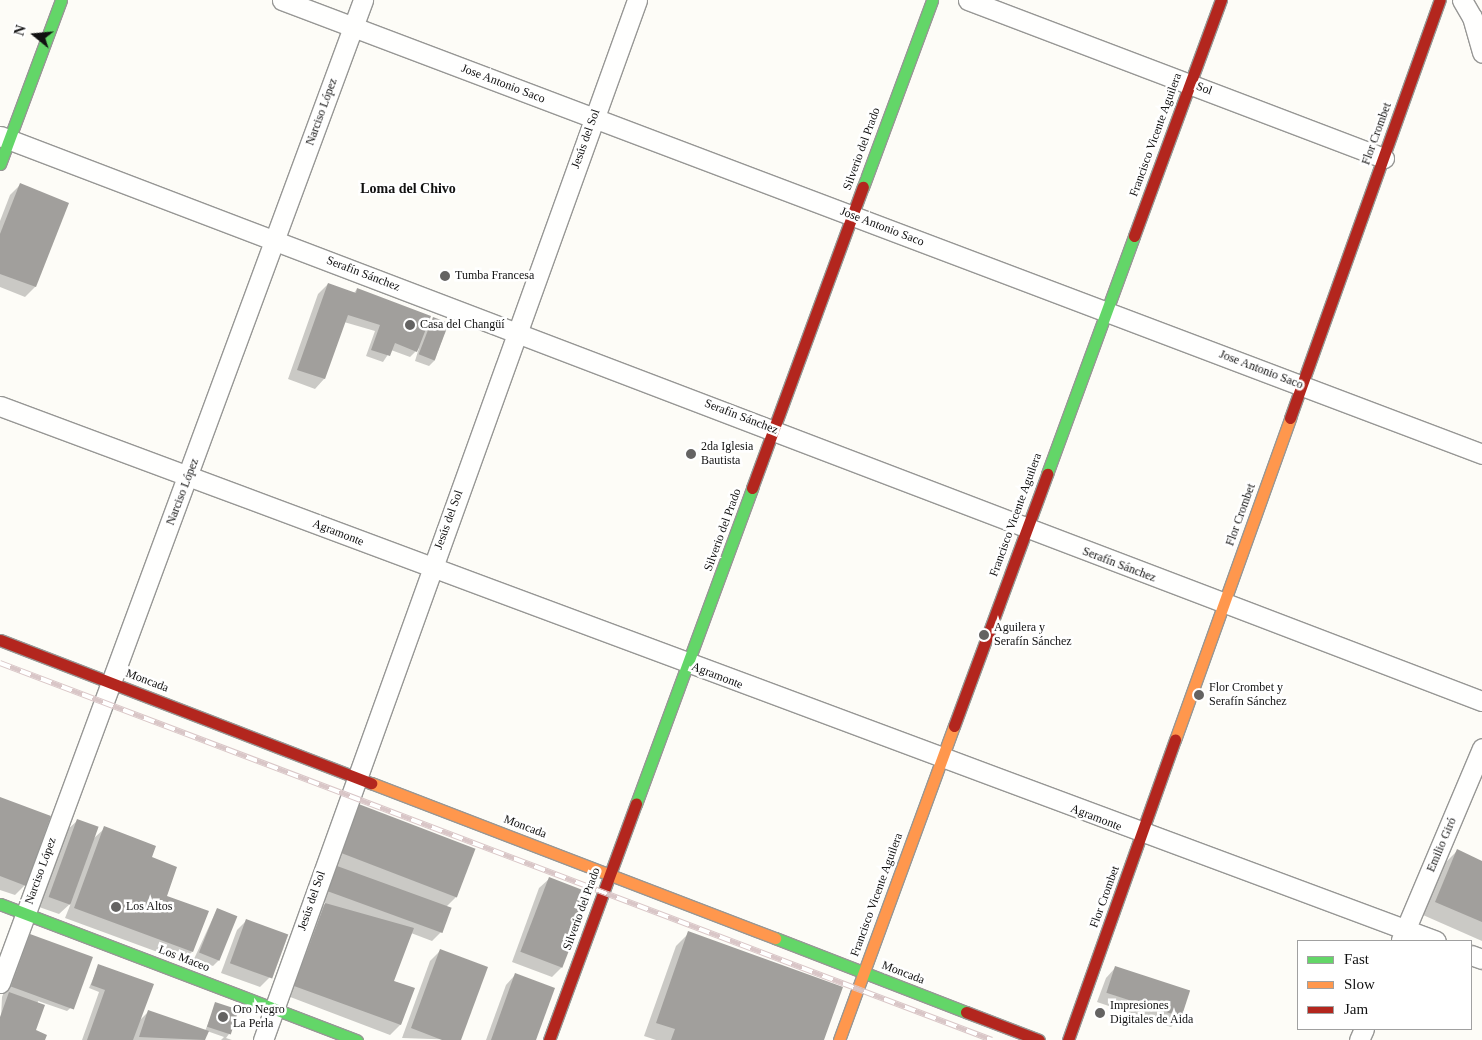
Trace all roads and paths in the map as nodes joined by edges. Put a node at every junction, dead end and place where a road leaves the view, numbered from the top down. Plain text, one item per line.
1 (61, 0) edge
2 (282, 0) edge
3 (363, 0) edge
4 (637, 0) edge
5 (932, 0) edge
6 (968, 0) edge
7 (1220, 0) edge
8 (1440, 0) edge
9 (1462, 0) edge
10 (353, 27) junction
11 (1482, 53) edge
12 (1189, 83) junction
13 (594, 118) junction
14 (4, 138) edge
15 (1384, 158) junction
16 (0, 164) edge
17 (852, 216) junction
18 (274, 239) junction
19 (1105, 311) junction
20 (516, 333) junction
21 (1302, 385) junction
22 (0, 406) edge
23 (775, 430) junction
24 (1482, 454) edge
25 (189, 477) junction
26 (1026, 529) junction
27 (432, 569) junction
28 (1224, 605) junction
29 (0, 640) edge
30 (688, 665) junction
31 (110, 682) junction
32 (1482, 701) edge
33 (1482, 748) edge
34 (941, 760) junction
35 (355, 776) junction
36 (1141, 835) junction
37 (609, 874) junction
38 (0, 904) edge
39 (26, 914) junction
40 (1403, 936) edge
41 (1429, 940) edge
42 (864, 973) junction
43 (0, 983) edge
44 (275, 1008) junction
45 (263, 1040) edge
46 (357, 1040) edge
47 (549, 1040) edge
48 (839, 1040) edge
49 (1039, 1040) edge
50 (1068, 1040) edge

1 - 14 street
2 - 10 street, Jose Antonio Saco
3 - 10 street, Narciso López
4 - 13 street, Jesús del Sol
5 - 17 street, Silverio del Prado
6 - 12 street, Sol
7 - 12 street, Francisco Vicente Aguilera
8 - 15 street, Flor Crombet
9 - 11 street
10 - 13 street, Jose Antonio Saco
10 - 18 street, Narciso López
12 - 15 street, Sol
12 - 19 street, Francisco Vicente Aguilera
13 - 17 street, Jose Antonio Saco
13 - 20 street, Jesús del Sol
14 - 16 street
14 - 18 street, Serafín Sánchez
15 - 21 street, Flor Crombet
17 - 19 street, Jose Antonio Saco
17 - 23 street, Silverio del Prado
18 - 20 street, Serafín Sánchez
18 - 25 street, Narciso López
19 - 21 street, Jose Antonio Saco
19 - 26 street, Francisco Vicente Aguilera
20 - 23 street, Serafín Sánchez
20 - 27 street, Jesús del Sol
21 - 24 street, Jose Antonio Saco
21 - 28 street, Flor Crombet
22 - 25 street, Agramonte
23 - 26 street, Serafín Sánchez
23 - 30 street, Silverio del Prado
25 - 27 street, Agramonte
25 - 31 street, Narciso López
26 - 28 street, Serafín Sánchez
26 - 34 street, Francisco Vicente Aguilera
27 - 30 street, Agramonte
27 - 35 street, Jesús del Sol
28 - 32 street, Serafín Sánchez
28 - 36 street, Flor Crombet
29 - 31 street, Moncada
30 - 34 street, Agramonte
30 - 37 street, Silverio del Prado
31 - 35 street, Moncada
31 - 39 street, Narciso López
33 - 40 street, Emilio Giró
34 - 36 street, Agramonte
34 - 42 street, Francisco Vicente Aguilera
35 - 37 street, Moncada
35 - 44 street, Jesús del Sol
36 - 40 street, Agramonte
36 - 50 street, Flor Crombet
37 - 42 street, Moncada
37 - 47 street, Silverio del Prado
38 - 39 street, Los Maceo
39 - 43 street, Narciso López
39 - 44 street, Los Maceo
40 - 41 street, Agramonte
42 - 48 street, Francisco Vicente Aguilera
42 - 49 street, Moncada
44 - 45 street, Jesús del Sol
44 - 46 street, Los Maceo

